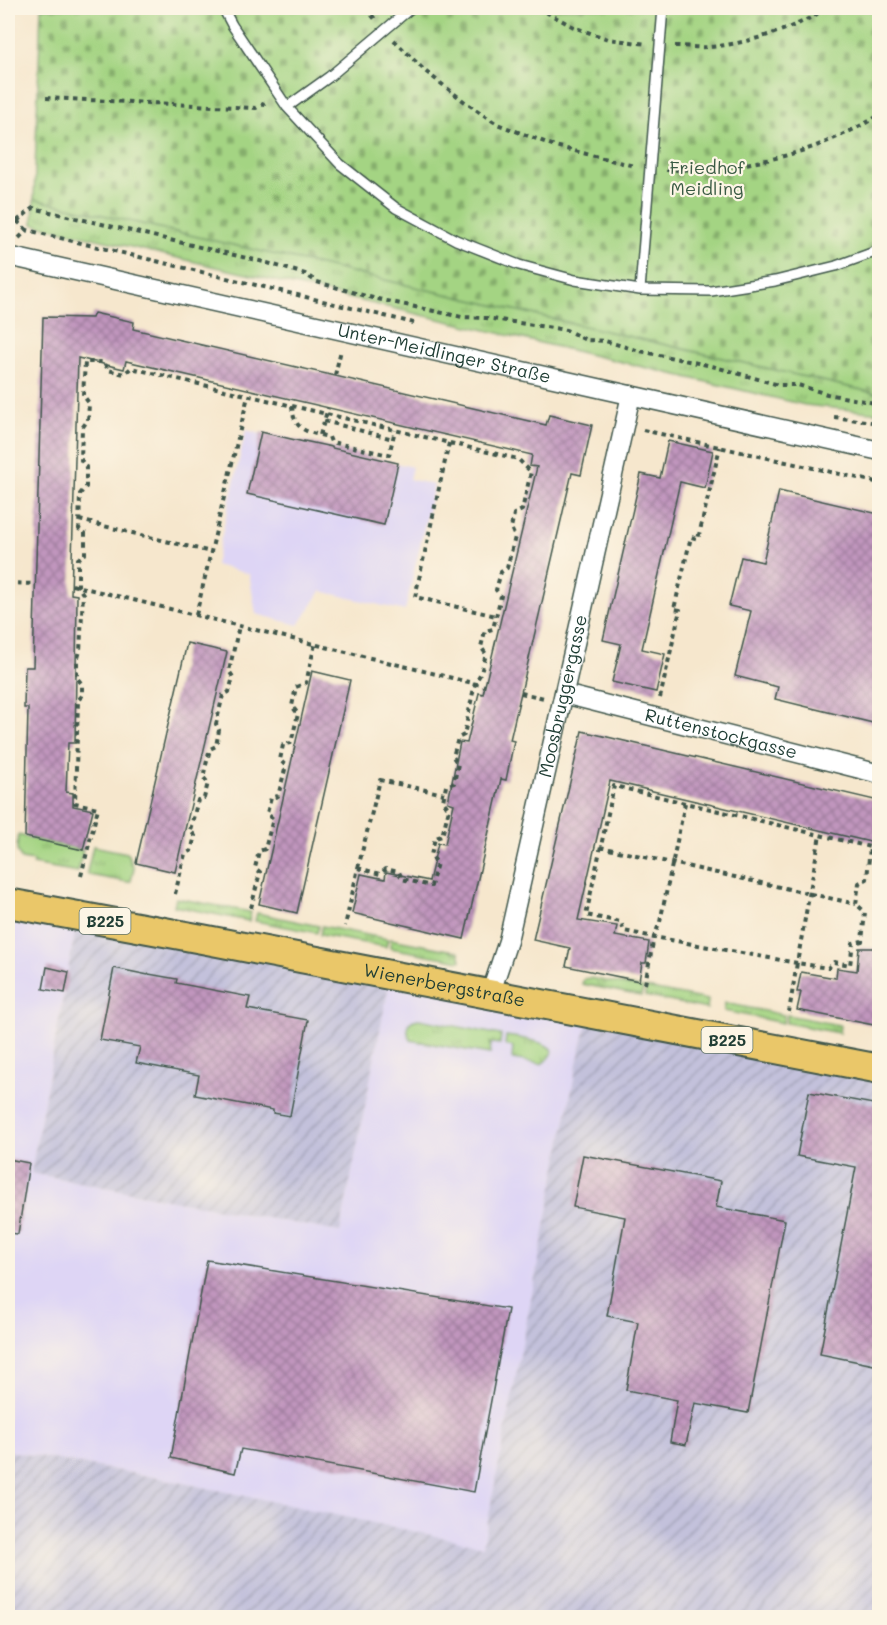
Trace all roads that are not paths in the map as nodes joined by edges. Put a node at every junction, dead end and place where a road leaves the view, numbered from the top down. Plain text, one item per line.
1 (223, 8) edge
2 (411, 8) edge
3 (663, 8) edge
4 (287, 107) junction
5 (11, 249) edge
6 (879, 250) edge
7 (640, 290) junction
8 (631, 396) junction
9 (879, 451) edge
10 (564, 694) junction
11 (879, 774) edge
12 (8, 903) edge
13 (490, 995) junction
14 (879, 1069) edge

1 - 4 lane
2 - 4 lane
3 - 7 lane
4 - 7 lane
5 - 8 street, Unter-Meidlinger Straße
6 - 7 lane
8 - 9 street, Unter-Meidlinger Straße
8 - 10 street, Moosbruggergasse
10 - 11 street, Ruttenstockgasse
10 - 13 street, Moosbruggergasse
12 - 13 main road, Wienerbergstraße / B225
13 - 14 main road, Wienerbergstraße / B225

